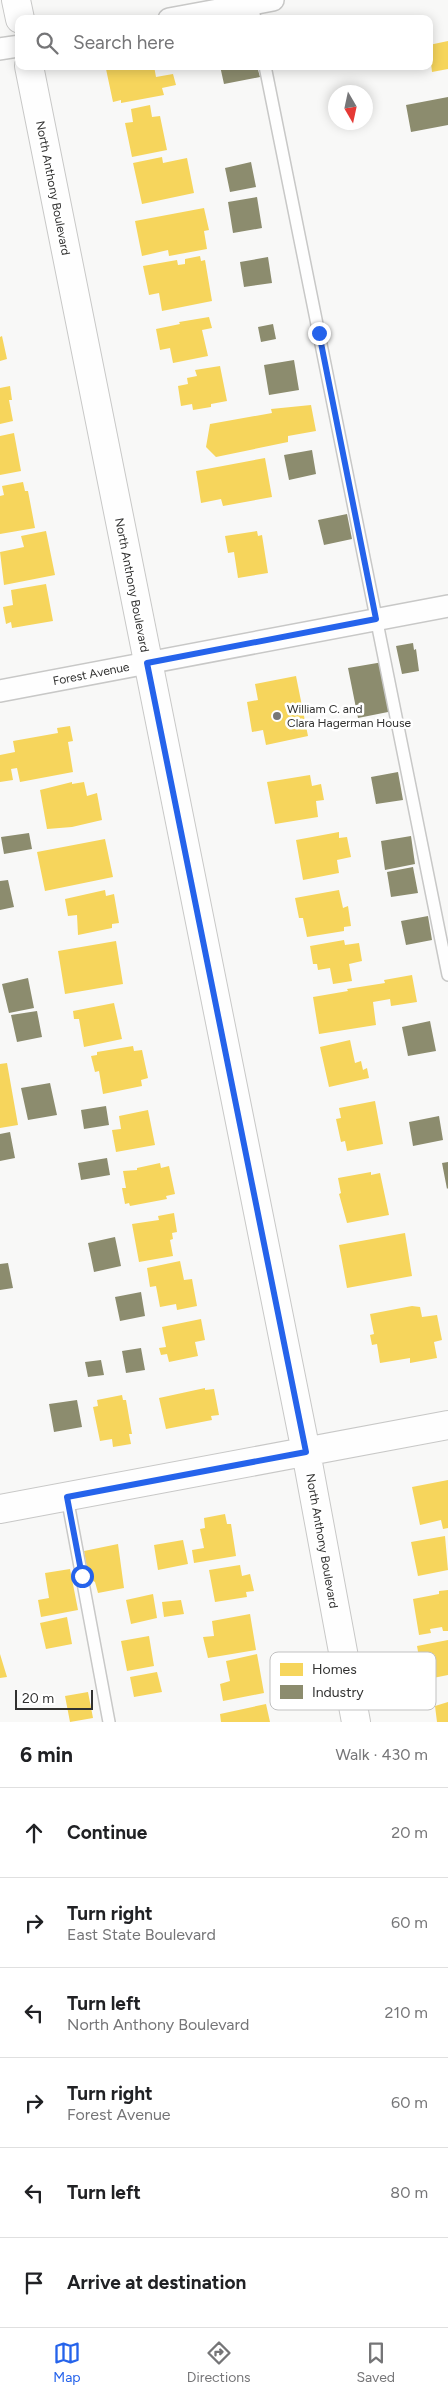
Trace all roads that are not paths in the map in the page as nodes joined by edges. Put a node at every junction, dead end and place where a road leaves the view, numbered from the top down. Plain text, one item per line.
1 (16, 0) edge
2 (273, 0) edge
3 (253, 8) edge
4 (19, 15) edge
5 (200, 15) edge
6 (15, 47) edge
7 (0, 49) edge
8 (30, 70) edge
9 (266, 70) edge
10 (448, 606) edge
11 (376, 619) junction
12 (147, 663) junction
13 (0, 691) edge
14 (448, 976) edge
15 (448, 1425) edge
16 (306, 1452) junction
17 (67, 1497) junction
18 (0, 1509) edge
19 (343, 1652) edge
20 (109, 1722) edge

1 - 4 main road
2 - 3 street
3 - 5 street
6 - 7 street
8 - 12 main road, North Anthony Boulevard
9 - 11 lane
10 - 11 street, Forest Avenue
11 - 12 street, Forest Avenue
11 - 14 lane
12 - 13 street, Forest Avenue
12 - 16 main road, North Anthony Boulevard
15 - 16 main road
16 - 17 main road
16 - 19 main road, North Anthony Boulevard
17 - 18 main road
17 - 20 lane

